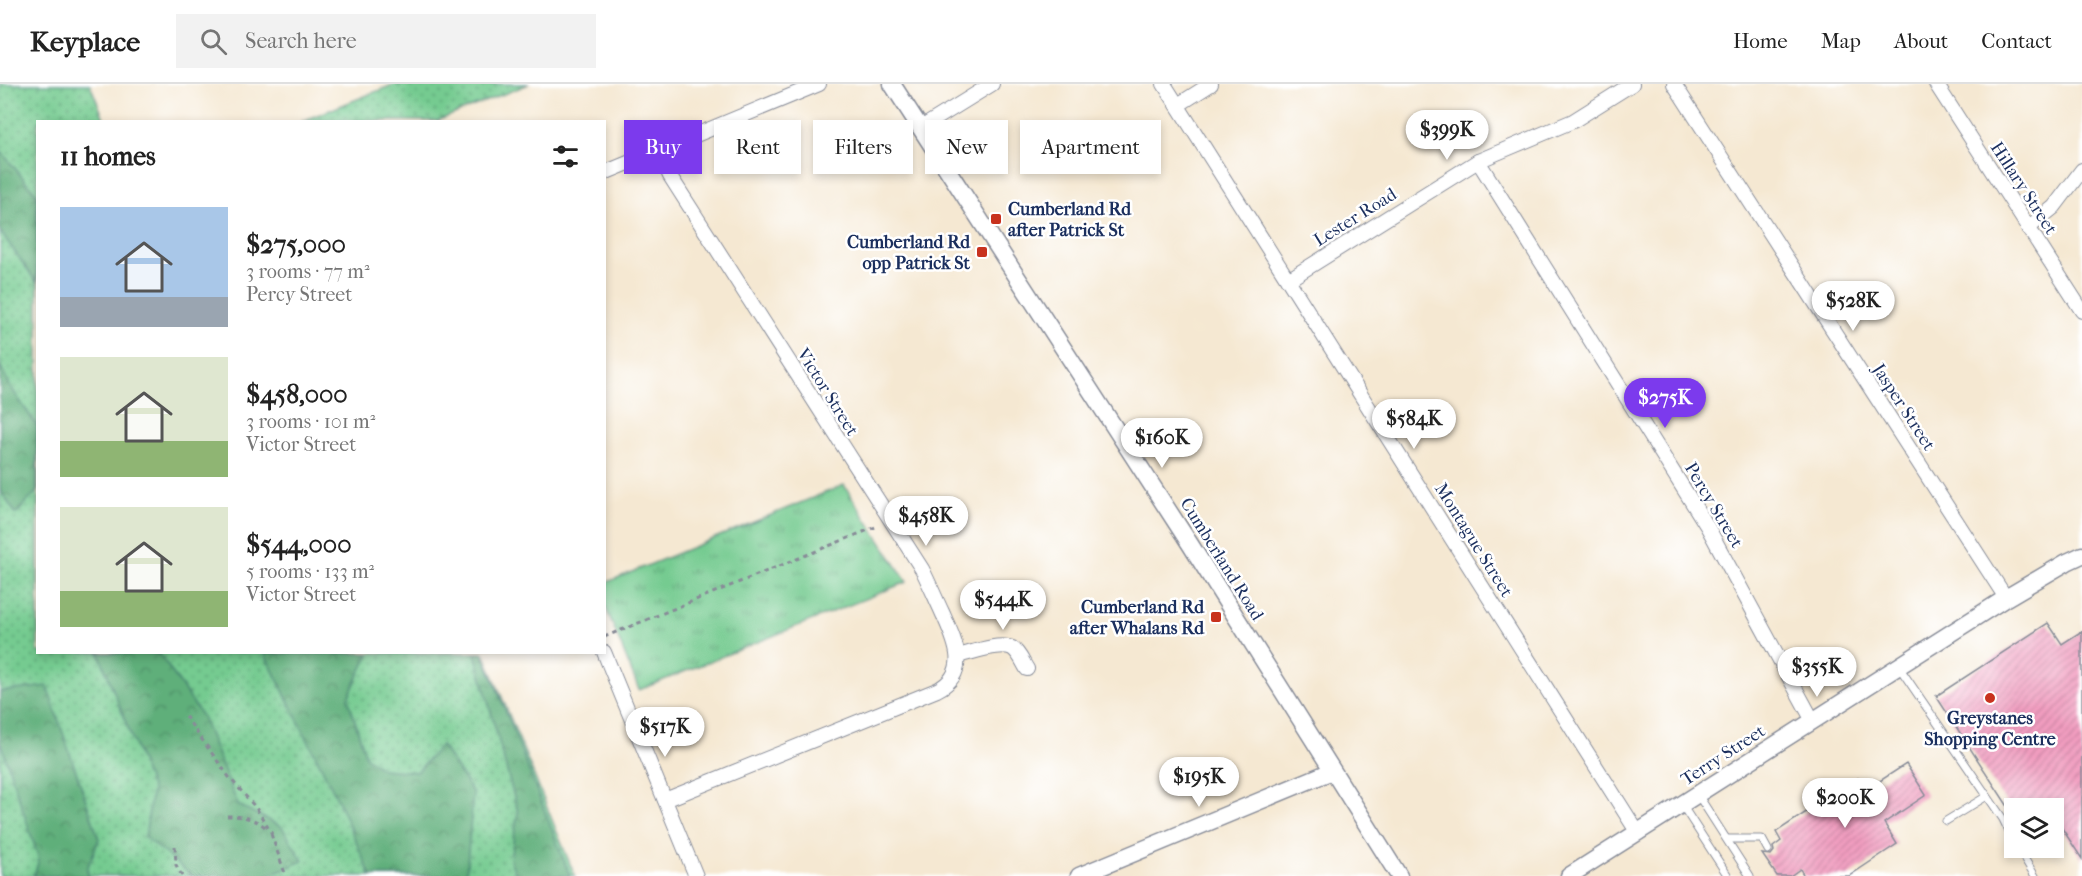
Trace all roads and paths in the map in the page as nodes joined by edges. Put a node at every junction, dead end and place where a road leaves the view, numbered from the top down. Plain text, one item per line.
1 (819, 84) edge
2 (892, 84) edge
3 (992, 84) edge
4 (1164, 84) edge
5 (1211, 84) edge
6 (1632, 84) edge
7 (1674, 84) edge
8 (1936, 84) edge
9 (1178, 105) junction
10 (921, 128) junction
11 (702, 133) edge
12 (1478, 161) junction
13 (624, 165) edge
14 (2082, 170) edge
15 (606, 172) edge
16 (669, 174) edge
17 (2028, 228) junction
18 (1288, 280) junction
19 (2082, 311) edge
20 (889, 521) junction
21 (2082, 555) edge
22 (2006, 598) junction
23 (606, 636) edge
24 (605, 654) edge
25 (958, 656) junction
26 (1899, 667) junction
27 (1027, 669) dead end
28 (185, 716) dead end
29 (1813, 721) junction
30 (1332, 771) junction
31 (1698, 795) junction
32 (1987, 796) junction
33 (665, 800) junction
34 (1682, 805) junction
35 (227, 816) dead end
36 (1946, 821) dead end
37 (2004, 821) edge
38 (1638, 833) junction
39 (272, 834) junction
40 (1727, 839) junction
41 (175, 846) dead end
42 (1768, 850) dead end
43 (2024, 858) edge
44 (182, 876) edge
45 (286, 876) edge
46 (696, 876) edge
47 (1079, 876) edge
48 (1399, 876) edge
49 (1569, 876) edge
50 (1728, 876) edge
51 (1750, 876) edge
52 (2036, 876) edge

1 - 11 street
2 - 10 street, Cumberland Road
3 - 10 street
4 - 9 street, Montague Street
5 - 9 street
6 - 12 street, Lester Road
7 - 22 street, Jasper Street
8 - 17 street, Hillary Street
9 - 18 street, Montague Street
10 - 30 street, Cumberland Road
12 - 18 street, Lester Road
12 - 29 street, Percy Street
13 - 15 street
14 - 17 street
16 - 20 street, Victor Street
17 - 19 street, Hillary Street
18 - 38 street, Montague Street
20 - 23 path
20 - 25 street, Victor Street
21 - 22 street, Terry Street
22 - 26 street, Terry Street
24 - 33 street
25 - 27 street
25 - 33 street
26 - 29 street, Terry Street
26 - 32 lane
28 - 39 path
29 - 31 street, Terry Street
30 - 47 street
30 - 48 street, Cumberland Road
31 - 34 street, Terry Street
31 - 40 lane
32 - 36 lane
32 - 37 lane
33 - 46 street
34 - 38 street, Terry Street
34 - 50 lane
35 - 39 path
38 - 49 street, Terry Street
39 - 45 path
40 - 42 lane
40 - 51 lane
41 - 44 path
43 - 52 lane

